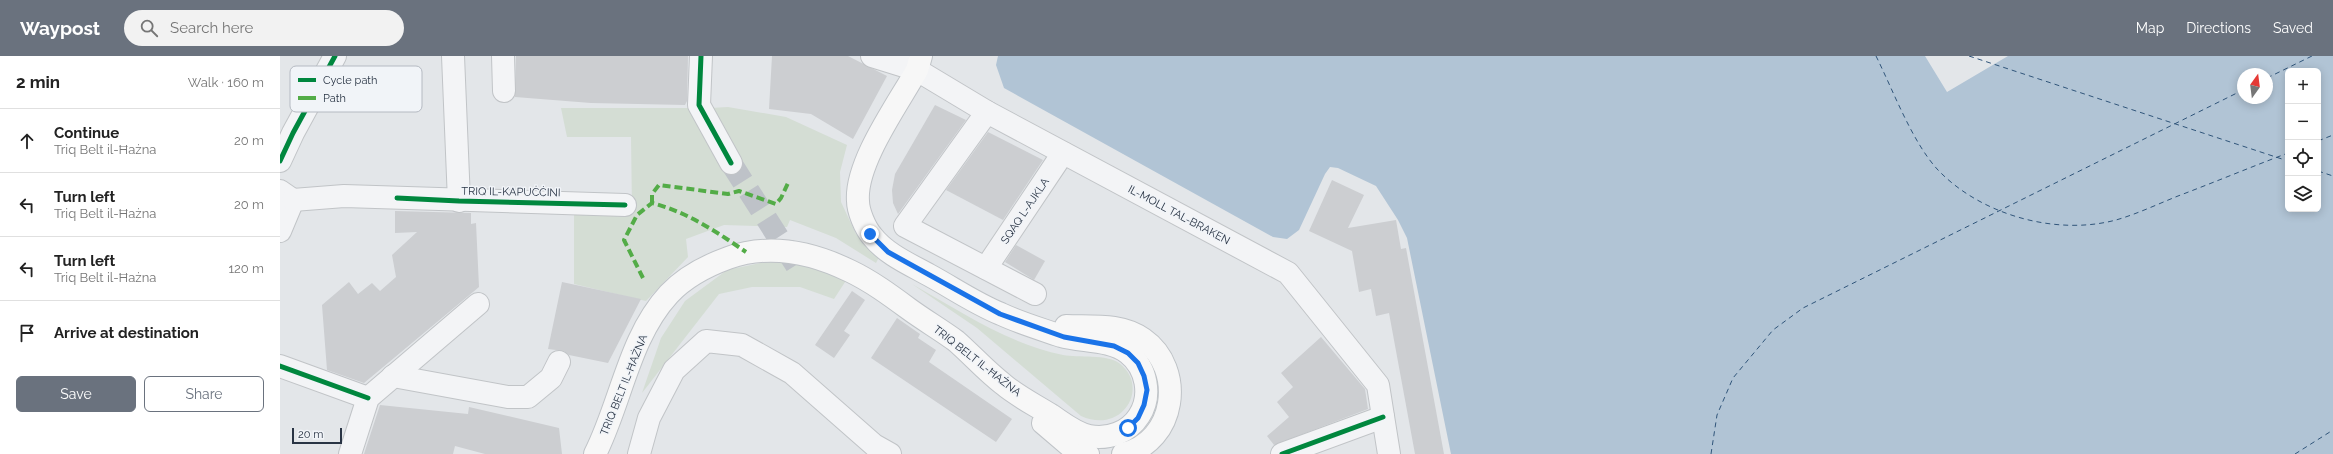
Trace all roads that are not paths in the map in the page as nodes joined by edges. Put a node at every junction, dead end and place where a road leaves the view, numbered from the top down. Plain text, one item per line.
1 (335, 56) edge
2 (453, 56) edge
3 (503, 56) edge
4 (700, 56) edge
5 (872, 56) edge
6 (919, 63) edge
7 (329, 66) edge
8 (504, 91) dead end
9 (300, 112) edge
10 (987, 112) junction
11 (286, 134) edge
12 (1063, 153) junction
13 (280, 161) edge
14 (731, 163) tunnel mouth
15 (286, 196) edge
16 (459, 201) junction
17 (625, 205) dead end
18 (280, 231) edge
19 (986, 268) junction
20 (1035, 294) dead end
21 (478, 304) dead end
22 (1000, 314) junction
23 (559, 362) dead end
24 (280, 366) edge
25 (393, 376) junction
26 (1003, 385) junction
27 (368, 398) junction
28 (1383, 417) junction
29 (350, 454) edge
30 (595, 454) edge
31 (639, 454) edge
32 (890, 454) edge
33 (1088, 454) edge
34 (1123, 454) edge
35 (1282, 454) edge
36 (1389, 454) edge

1 - 7 street
2 - 16 street
3 - 8 street
4 - 14 street
5 - 6 street, IL-MOLL TAL-BRAKEN
6 - 10 street, IL-MOLL TAL-BRAKEN
6 - 22 main road, TRIQ BELT IL-ĦAŻNA
9 - 11 street
10 - 12 street, IL-MOLL TAL-BRAKEN
10 - 19 street
11 - 13 street
12 - 19 street, SQAQ L-AJKLA
12 - 28 street, IL-MOLL TAL-BRAKEN
15 - 16 street, TRIQ IL-KAPUĊĊINI
15 - 18 street
16 - 17 street, TRIQ IL-KAPUĊĊINI
19 - 20 street
21 - 25 street
22 - 26 main road, TRIQ BELT IL-ĦAŻNA
22 - 34 main road
23 - 25 street
24 - 27 street
25 - 27 street
26 - 30 main road, TRIQ BELT IL-ĦAŻNA
26 - 33 main road
27 - 29 street
28 - 35 street
28 - 36 street, IL-MOLL TAL-BRAKEN
31 - 32 street

